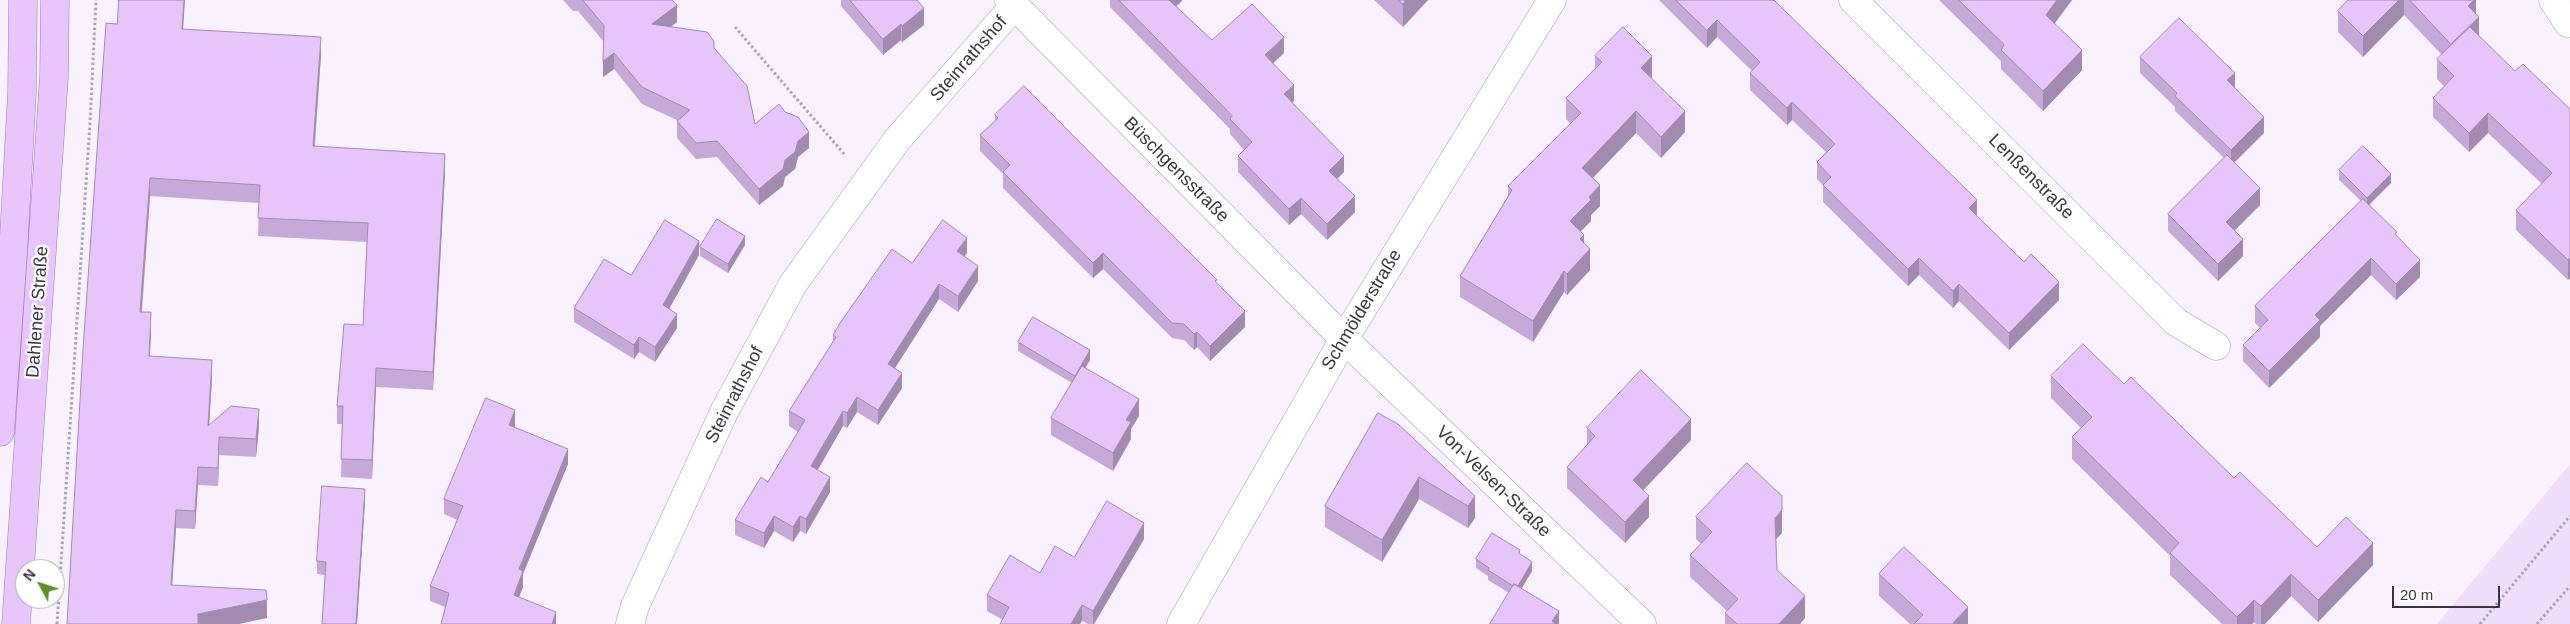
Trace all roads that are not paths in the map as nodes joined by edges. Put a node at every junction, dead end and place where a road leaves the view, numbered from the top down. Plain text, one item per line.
1 (24, 0) edge
2 (56, 0) edge
3 (1552, 0) edge
4 (1852, 0) edge
5 (2553, 0) edge
6 (1012, 3) edge
7 (2568, 23) dead end
8 (6, 253) edge
9 (1344, 340) junction
10 (2216, 346) dead end
11 (0, 432) edge
12 (16, 624) edge
13 (630, 624) edge
14 (1181, 624) edge
15 (1642, 624) edge

1 - 8 main road, Dahlener Straße
2 - 12 main road, Dahlener Straße
3 - 9 street, Schmölderstraße
4 - 10 street, Lenßenstraße
5 - 7 street
6 - 9 street, Büschgensstraße
6 - 13 street, Steinrathshof
8 - 11 main road, Dahlener Straße
9 - 14 street, Schmölderstraße
9 - 15 street, Von-Velsen-Straße

